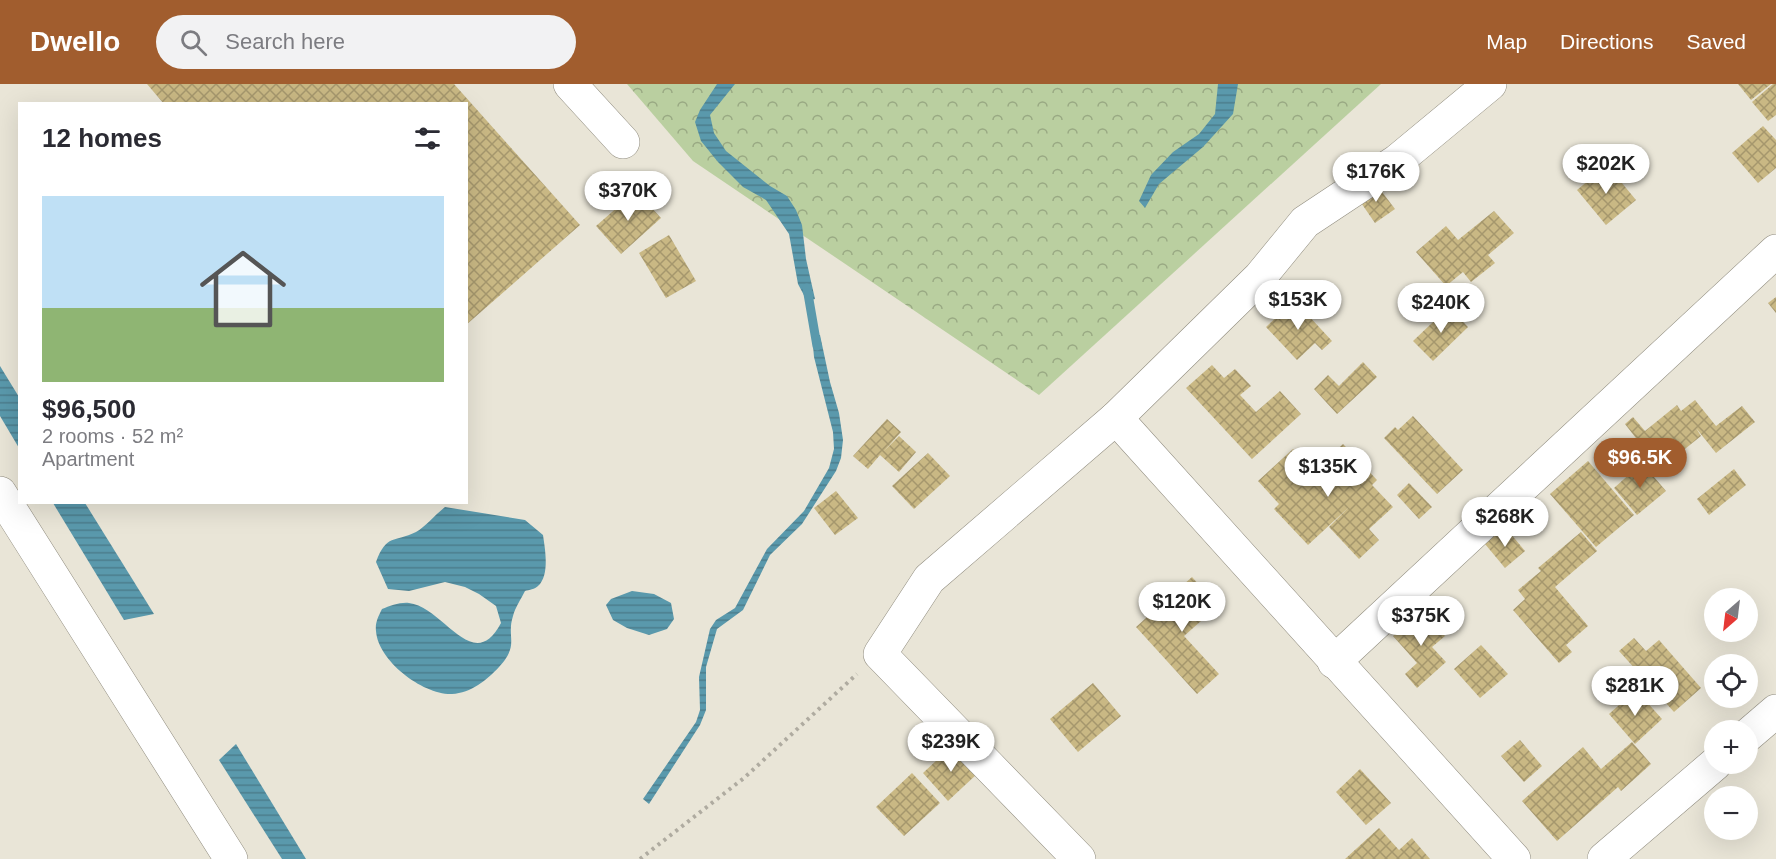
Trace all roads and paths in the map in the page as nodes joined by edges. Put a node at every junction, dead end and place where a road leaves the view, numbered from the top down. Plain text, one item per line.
1 (570, 84) edge
2 (1490, 84) edge
3 (622, 142) dead end
4 (1776, 251) edge
5 (1116, 418) junction
6 (0, 493) edge
7 (880, 654) junction
8 (1334, 662) junction
9 (1776, 711) edge
10 (1758, 726) edge
11 (1704, 773) edge
12 (231, 859) edge
13 (640, 859) edge
14 (1079, 859) edge
15 (1514, 859) edge
16 (1604, 859) edge

1 - 3 main road
2 - 5 main road
4 - 8 main road
5 - 7 main road
5 - 8 main road
6 - 12 main road
7 - 13 path
7 - 14 main road
8 - 15 main road
9 - 10 main road
11 - 16 main road

